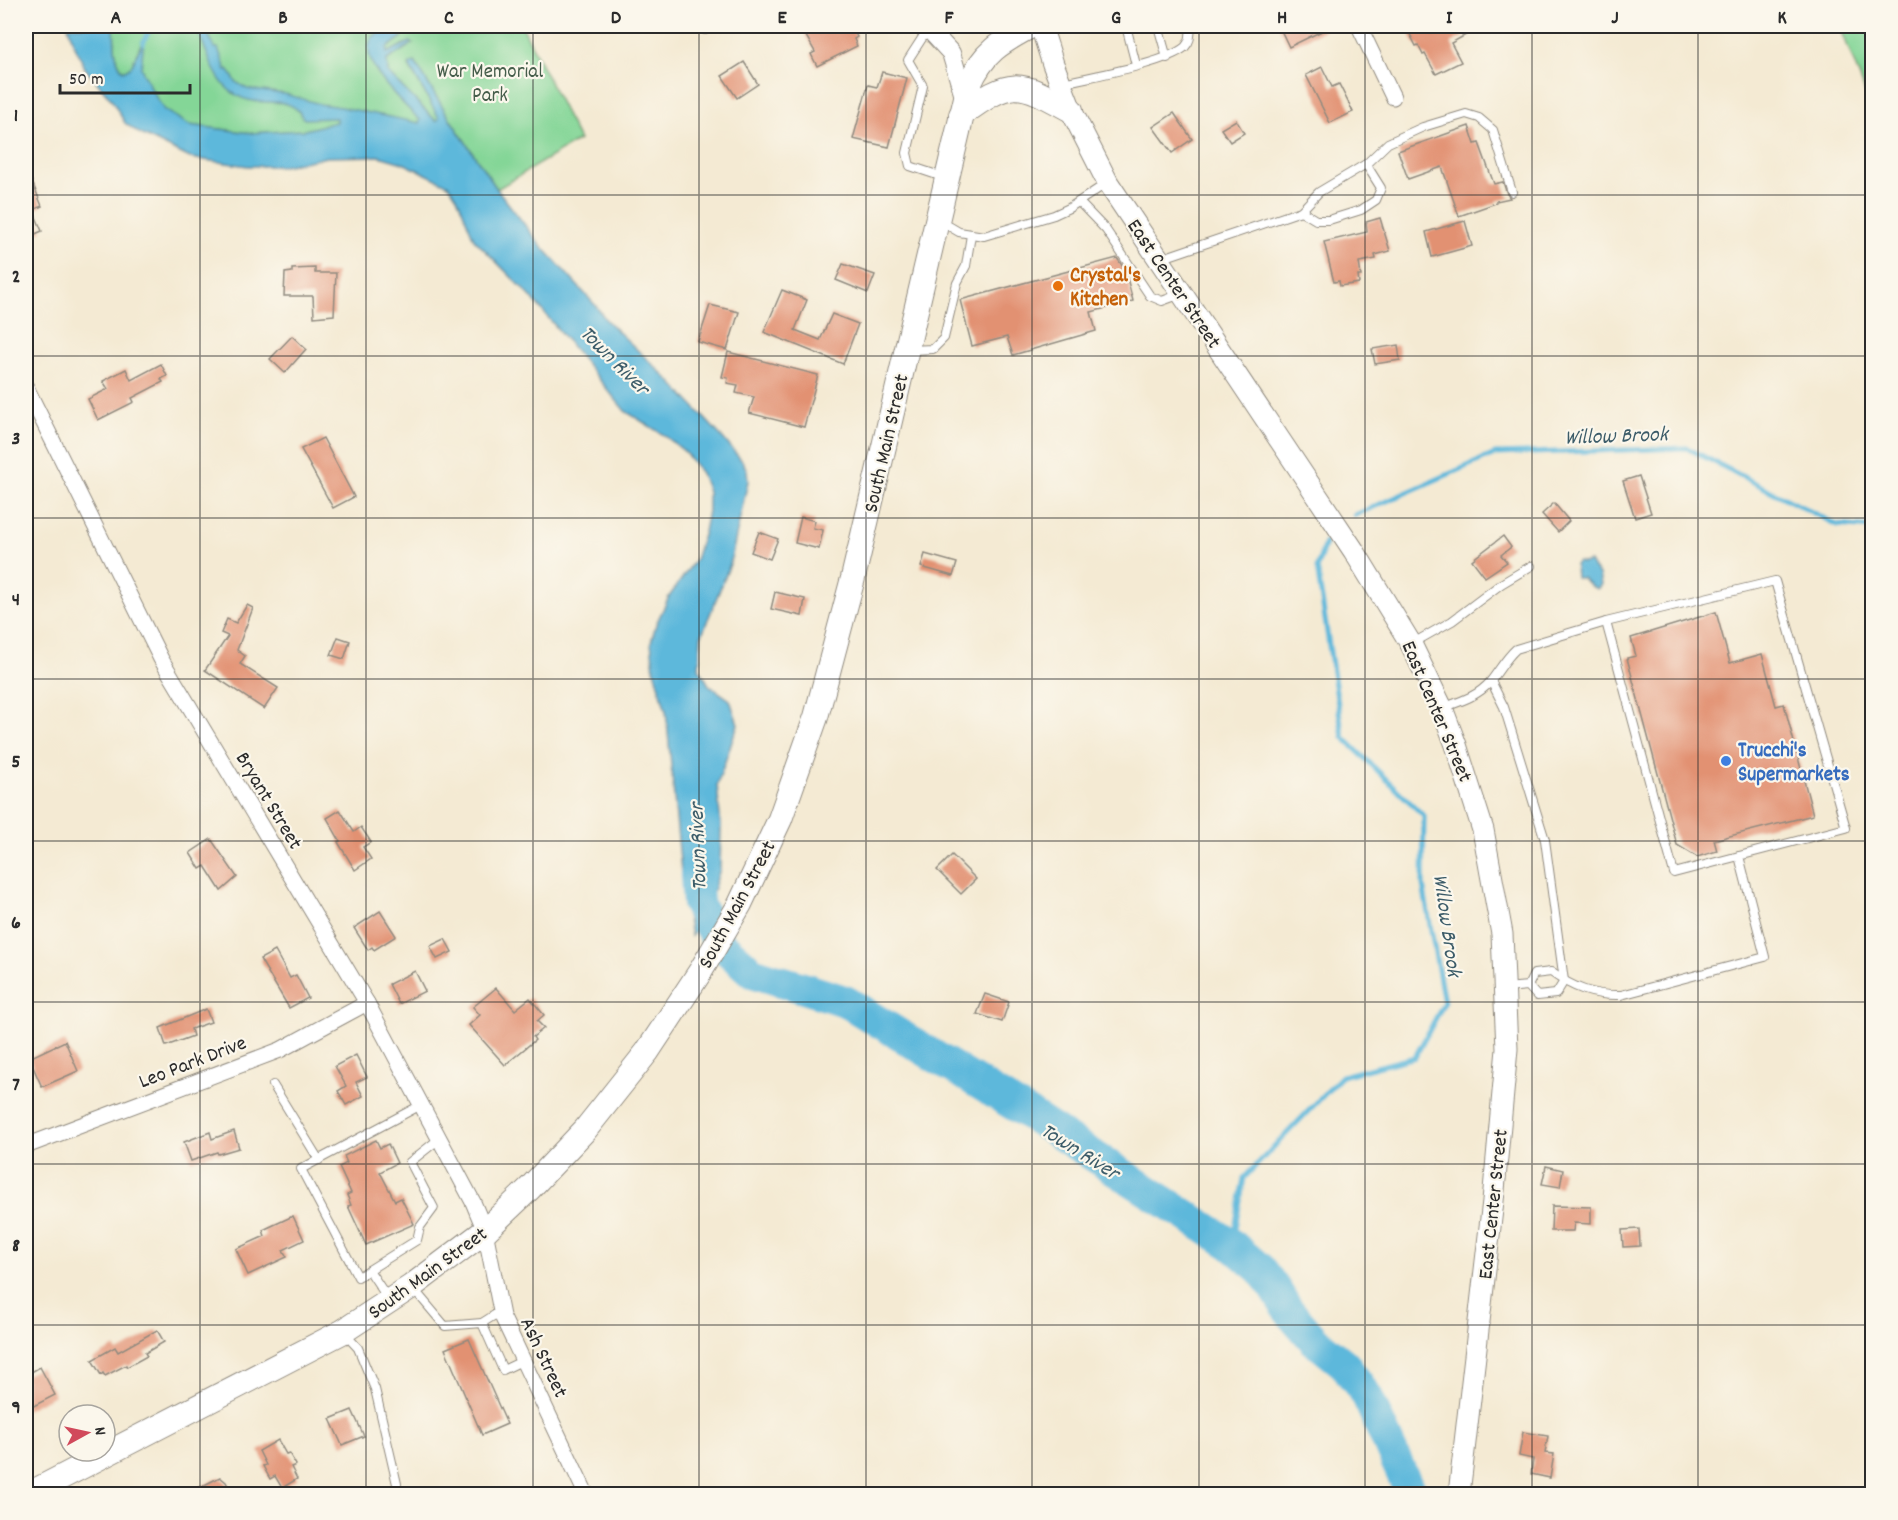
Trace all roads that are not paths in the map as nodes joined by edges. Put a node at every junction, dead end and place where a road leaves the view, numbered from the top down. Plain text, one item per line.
1 (713, 26) edge
2 (1031, 26) edge
3 (1041, 26) edge
4 (1126, 26) edge
5 (1158, 26) edge
6 (1190, 26) edge
7 (1359, 26) edge
8 (705, 30) dead end
9 (931, 30) edge
10 (1167, 58) junction
11 (1136, 65) junction
12 (1060, 84) junction
13 (1393, 97) dead end
14 (963, 108) junction
15 (1071, 110) junction
16 (1366, 164) junction
17 (947, 178) junction
18 (1108, 183) junction
19 (1512, 192) dead end
20 (1079, 202) junction
21 (1301, 211) junction
22 (937, 220) junction
23 (971, 235) junction
24 (1158, 260) junction
25 (1181, 294) junction
26 (907, 350) junction
27 (26, 387) edge
28 (1531, 566) dead end
29 (1606, 622) junction
30 (1411, 644) junction
31 (1491, 681) junction
32 (1442, 708) junction
33 (1739, 856) junction
34 (1564, 981) junction
35 (1527, 986) junction
36 (1506, 988) junction
37 (367, 1003) junction
38 (273, 1085) dead end
39 (421, 1105) junction
40 (439, 1139) junction
41 (26, 1146) edge
42 (318, 1160) junction
43 (485, 1231) junction
44 (369, 1270) junction
45 (412, 1286) junction
46 (390, 1301) junction
47 (501, 1311) junction
48 (482, 1323) junction
49 (342, 1332) junction
50 (522, 1361) junction
51 (397, 1484) dead end
52 (29, 1494) edge
53 (586, 1494) edge
54 (1459, 1494) edge

1 - 8 lane
2 - 14 main road, South Main Street
3 - 12 main road, East Center Street
4 - 11 lane
5 - 10 lane
6 - 10 lane
7 - 13 street
9 - 14 street
9 - 17 lane
10 - 11 lane
11 - 12 lane
12 - 15 main road, East Center Street
14 - 15 main road
14 - 17 main road, South Main Street
15 - 18 main road, East Center Street
16 - 19 lane
16 - 21 lane
16 - 21 lane
17 - 22 main road, South Main Street
18 - 20 lane
18 - 24 main road, East Center Street
20 - 23 lane
20 - 25 lane
21 - 24 lane
22 - 23 lane
22 - 26 main road, South Main Street
23 - 26 lane
24 - 25 main road, East Center Street
25 - 30 main road, East Center Street
26 - 43 main road, South Main Street
27 - 37 street, Bryant Street
28 - 30 lane
29 - 31 lane
29 - 33 lane
29 - 33 lane
30 - 32 main road, East Center Street
31 - 32 lane
31 - 34 lane
32 - 36 main road, East Center Street
33 - 34 lane
34 - 35 lane
34 - 35 lane
35 - 36 lane
36 - 54 main road, East Center Street
37 - 39 street, Bryant Street
37 - 41 street, Leo Park Drive
38 - 42 lane
39 - 40 street, Bryant Street
39 - 42 lane
40 - 43 street, Bryant Street
40 - 44 lane
42 - 44 lane
43 - 45 main road, South Main Street
43 - 47 street, Ash Street
44 - 46 lane
45 - 46 main road, South Main Street
45 - 48 lane
46 - 49 main road, South Main Street
47 - 48 lane
47 - 50 street, Ash Street
48 - 50 lane
49 - 51 lane
49 - 52 main road, South Main Street
50 - 53 street, Ash Street

